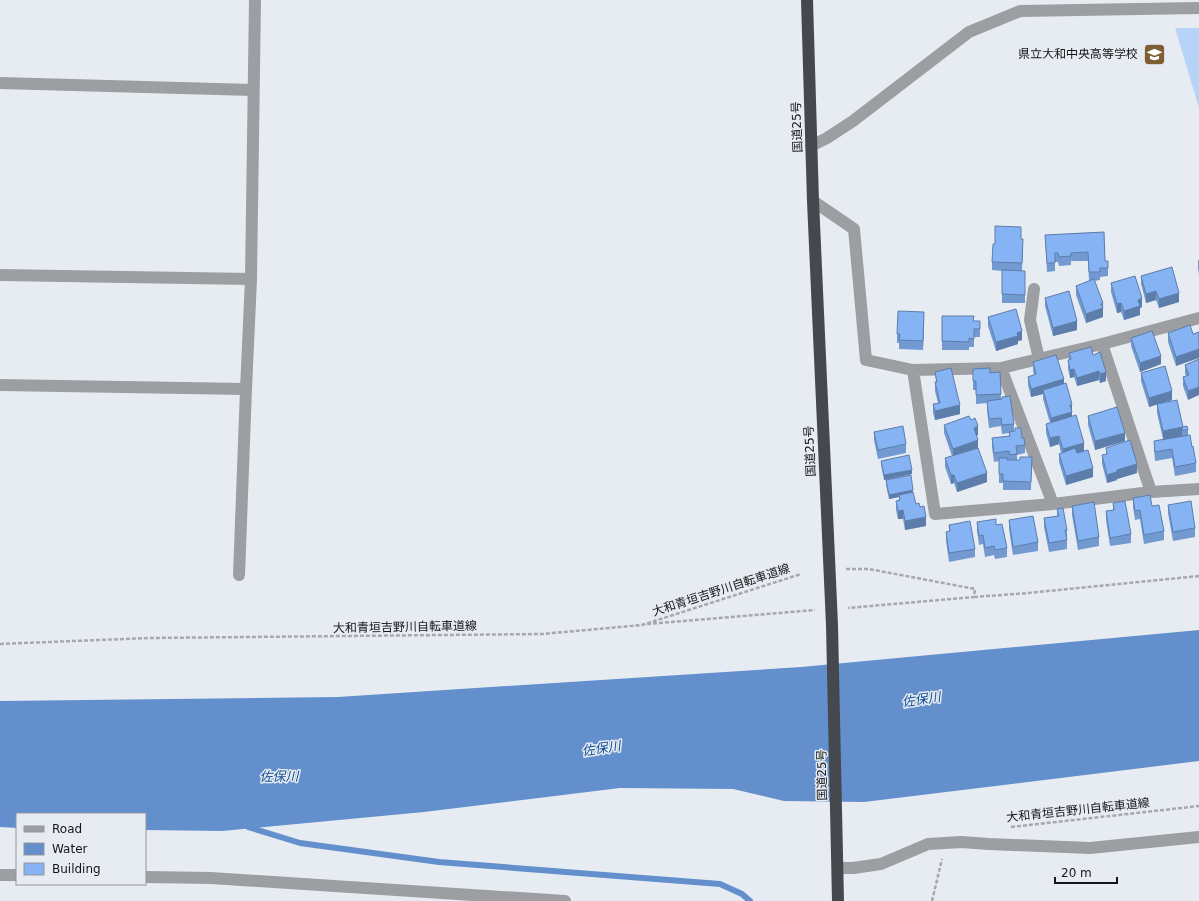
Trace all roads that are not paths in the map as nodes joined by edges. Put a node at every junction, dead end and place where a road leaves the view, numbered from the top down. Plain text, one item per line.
1 (255, 0) edge
2 (807, 0) edge
3 (1162, 4) edge
4 (1199, 8) edge
5 (0, 83) edge
6 (253, 90) junction
7 (811, 146) junction
8 (813, 202) junction
9 (0, 275) edge
10 (251, 279) junction
11 (1034, 289) dead end
12 (1199, 318) edge
13 (1102, 344) junction
14 (1039, 359) junction
15 (1001, 368) junction
16 (913, 370) junction
17 (0, 385) edge
18 (246, 389) junction
19 (1199, 489) edge
20 (1151, 492) junction
21 (1053, 504) junction
22 (239, 575) dead end
23 (1199, 837) edge
24 (838, 868) junction
25 (0, 875) edge
26 (16, 875) edge
27 (146, 877) edge
28 (565, 901) edge
29 (838, 901) edge

1 - 6 street
2 - 7 highway, 国道25号
3 - 4 street
3 - 7 street
5 - 6 street
6 - 10 street
7 - 8 highway, 国道25号
8 - 16 street
8 - 24 highway, 国道25号
9 - 10 street
10 - 18 street
11 - 14 street
12 - 13 street
13 - 14 street
13 - 20 street
14 - 15 street
15 - 16 street
15 - 21 street
16 - 21 street
17 - 18 street
18 - 22 street
19 - 20 street
20 - 21 street
23 - 24 street
24 - 29 highway, 国道25号
25 - 26 street
27 - 28 street

